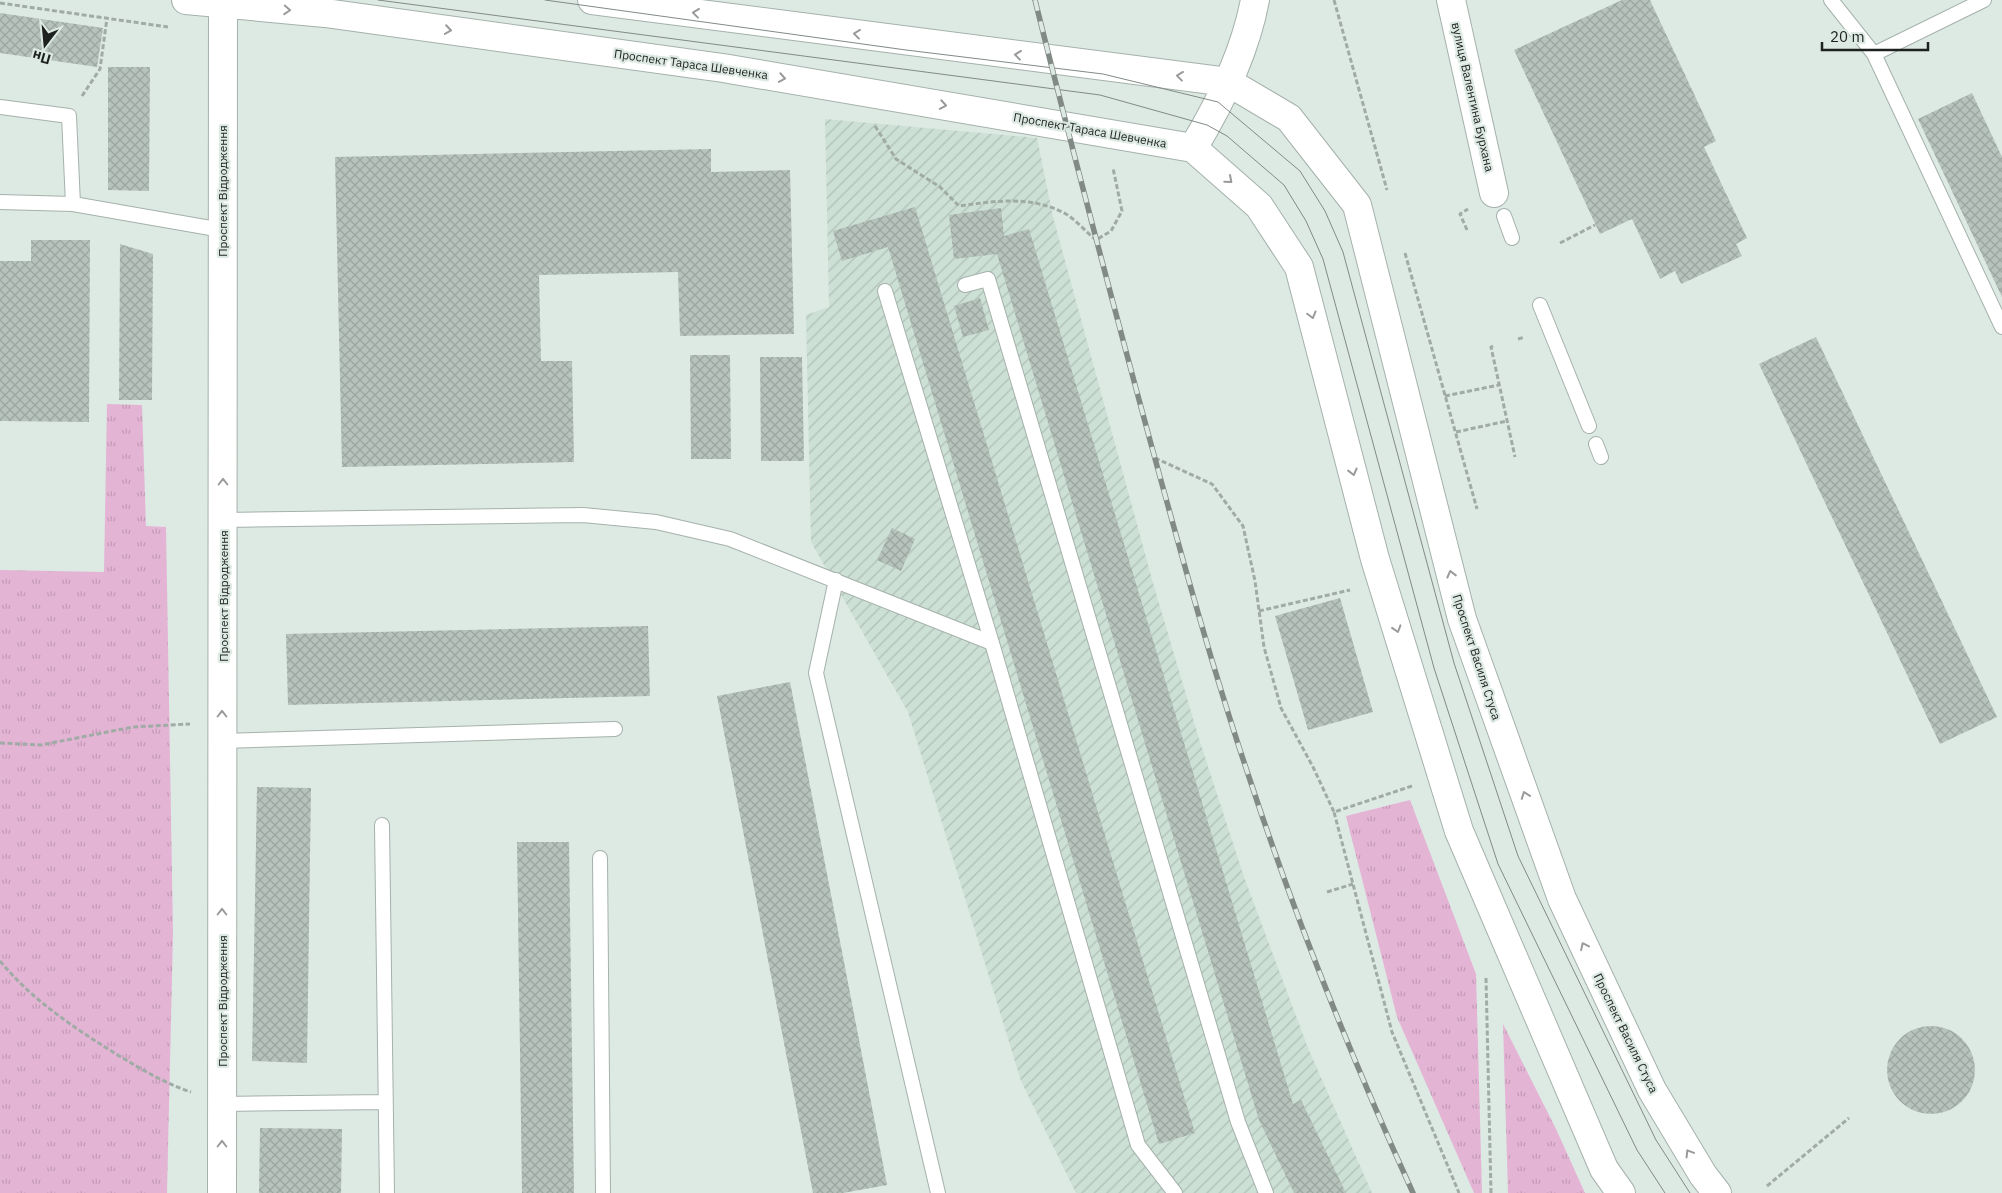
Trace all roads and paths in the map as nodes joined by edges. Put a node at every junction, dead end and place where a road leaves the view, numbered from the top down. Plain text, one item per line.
1 (186, 0) edge
2 (592, 0) edge
3 (1254, 0) edge
4 (1334, 0) edge
5 (1451, 0) edge
6 (1831, 0) edge
7 (1984, 0) edge
8 (0, 2) edge
9 (223, 2) edge
10 (106, 18) junction
11 (175, 28) dead end
12 (1874, 54) junction
13 (1228, 82) junction
14 (0, 108) edge
15 (69, 116) junction
16 (870, 119) dead end
17 (1192, 148) junction
18 (1112, 160) dead end
19 (1390, 198) dead end
20 (0, 202) edge
21 (73, 204) junction
22 (1500, 206) joint
23 (1595, 225) dead end
24 (222, 230) junction
25 (1512, 238) dead end
26 (1560, 243) dead end
27 (1403, 246) dead end
28 (965, 285) dead end
29 (886, 291) dead end
30 (1540, 305) dead end
31 (2002, 327) edge
32 (1493, 346) dead end
33 (1499, 385) junction
34 (1445, 396) junction
35 (1508, 421) junction
36 (1589, 426) dead end
37 (1456, 432) junction
38 (1515, 457) dead end
39 (1155, 458) dead end
40 (1477, 509) dead end
41 (223, 520) junction
42 (836, 580) junction
43 (1352, 589) dead end
44 (1259, 612) junction
45 (992, 643) junction
46 (615, 729) dead end
47 (222, 732) junction
48 (0, 743) edge
49 (1419, 783) dead end
50 (1334, 812) junction
51 (382, 825) dead end
52 (600, 858) dead end
53 (1353, 884) junction
54 (1327, 892) dead end
55 (0, 961) edge
56 (1486, 969) dead end
57 (385, 1102) junction
58 (222, 1104) junction
59 (1849, 1118) dead end
60 (1768, 1186) dead end
61 (222, 1193) edge
62 (387, 1193) edge
63 (603, 1193) edge
64 (938, 1193) edge
65 (1175, 1193) edge
66 (1266, 1193) edge
67 (1459, 1193) edge
68 (1491, 1193) edge
69 (1621, 1193) edge
70 (1717, 1193) edge

1 - 9 main road, Проспект Тараса Шевченка
13 -> 2 main road
3 - 13 main road
4 - 19 path
5 - 22 main road, вулиця Валентина Бурхана
6 - 12 lane
7 - 12 lane
8 - 10 path
9 -> 17 main road, Проспект Тараса Шевченка
9 - 24 main road, Проспект Відродження
10 - 11 path
10 - 15 path
12 - 31 lane
13 - 17 main road
70 -> 13 main road, Проспект Василя Стуса
14 - 15 lane
15 - 21 lane
16 - 18 path
17 -> 69 main road
20 - 21 lane
21 - 24 lane
22 - 25 lane
23 - 26 path
41 -> 24 main road, Проспект Відродження
27 - 34 path
28 - 66 lane
29 - 45 lane
30 - 36 lane
32 - 33 path
33 - 34 path
33 - 35 path
34 - 37 path
35 - 37 path
35 - 38 path
37 - 40 path
39 - 44 path
41 - 42 lane
47 -> 41 main road, Проспект Відродження
42 - 45 lane
42 - 64 lane
43 - 44 path
44 - 50 path
45 - 65 lane
46 - 47 lane
47 - 48 path
58 -> 47 main road, Проспект Відродження
49 - 50 path
50 - 53 path
51 - 57 lane
52 - 63 lane
53 - 54 path
53 - 67 path
55 - 58 path
56 - 68 path
57 - 58 lane
57 - 62 lane
61 -> 58 main road, Проспект Відродження
59 - 60 path

